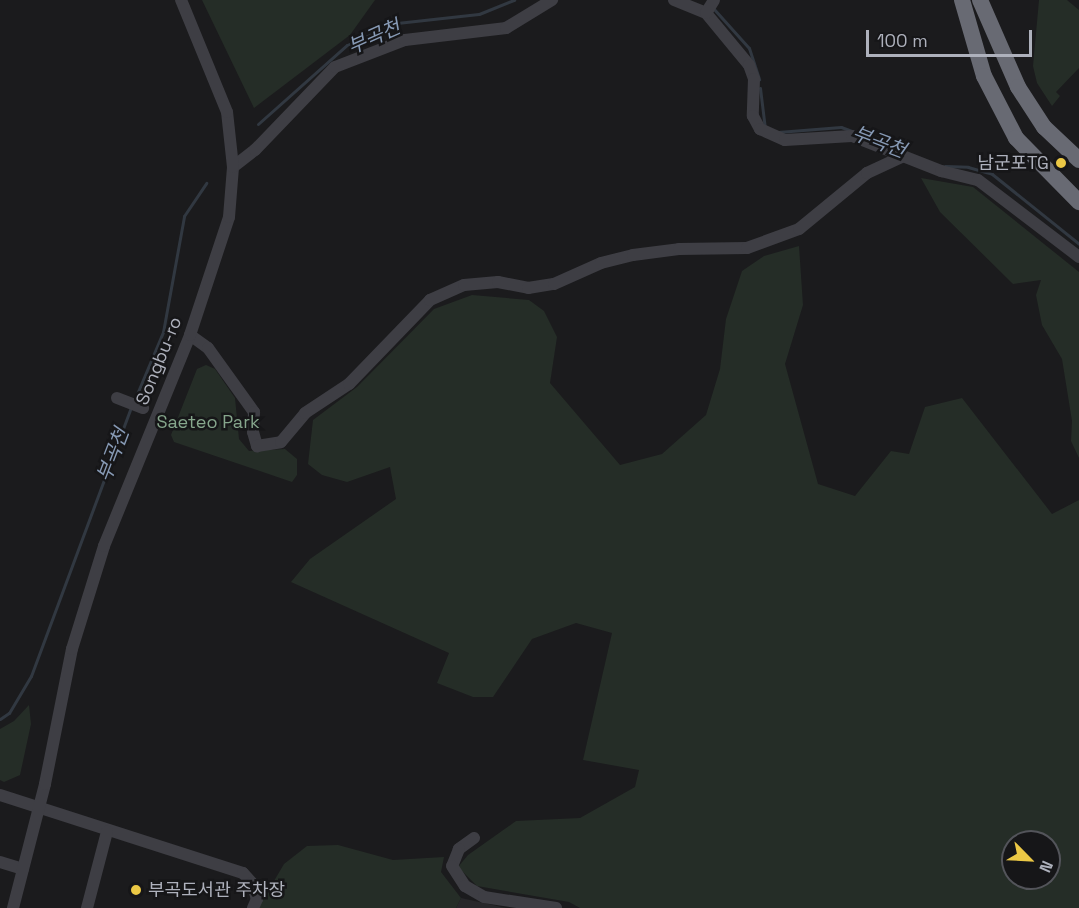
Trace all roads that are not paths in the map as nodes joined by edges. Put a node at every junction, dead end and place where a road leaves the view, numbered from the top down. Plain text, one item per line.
1 (181, 0) edge
2 (552, 0) edge
3 (674, 0) edge
4 (714, 0) edge
5 (962, 0) edge
6 (980, 0) edge
7 (706, 12) junction
8 (902, 157) junction
9 (1079, 160) edge
10 (233, 167) junction
11 (1079, 202) edge
12 (1079, 257) edge
13 (190, 335) junction
14 (117, 398) dead end
15 (143, 408) dead end
16 (0, 795) edge
17 (37, 809) junction
18 (107, 831) junction
19 (474, 838) dead end
20 (0, 862) edge
21 (23, 869) junction
22 (13, 908) edge
23 (87, 908) edge
24 (253, 908) edge
25 (556, 908) edge

1 - 10 street, Songbu-ro
2 - 10 street
3 - 7 street
4 - 7 street
5 - 11 highway
6 - 9 highway
7 - 8 street
8 - 12 street
8 - 13 street
10 - 13 street, Songbu-ro
13 - 17 street, Songbu-ro
14 - 15 street
16 - 17 street
17 - 18 street
17 - 21 street, Songbu-ro
18 - 23 street
18 - 24 street
19 - 25 street
20 - 21 street
21 - 22 street, Songbu-ro

